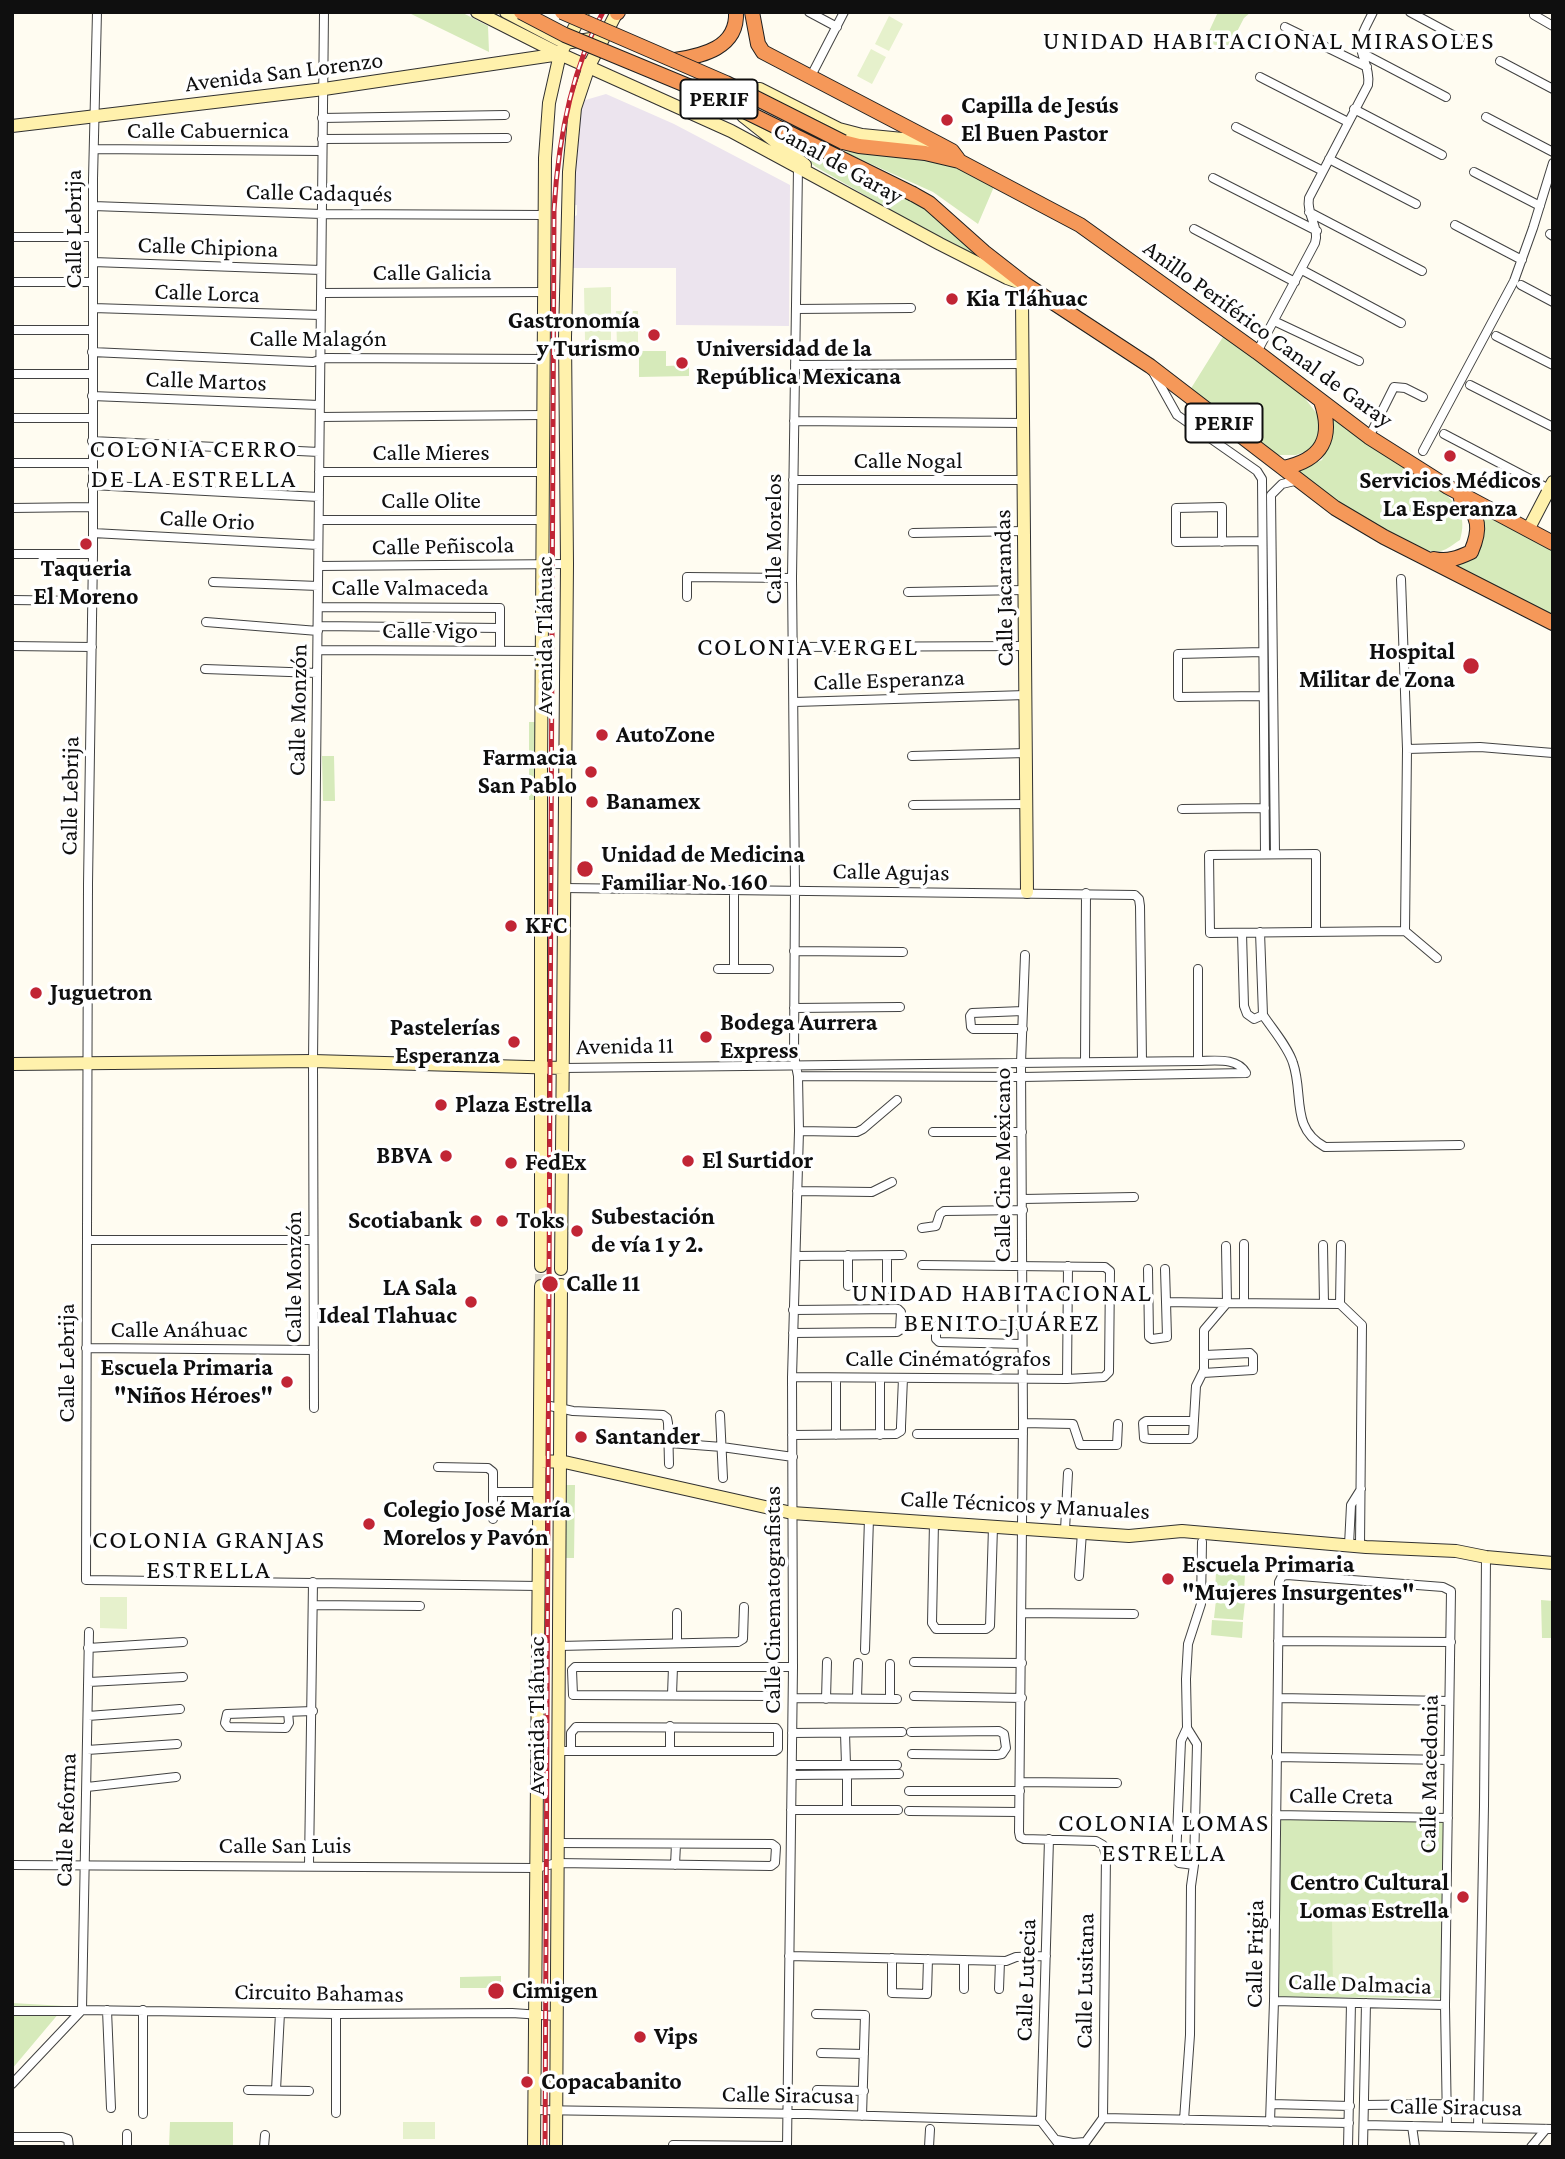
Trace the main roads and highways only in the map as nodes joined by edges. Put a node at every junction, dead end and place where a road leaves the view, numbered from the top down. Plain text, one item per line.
1 (477, 12) edge
2 (562, 12) edge
3 (583, 12) edge
4 (617, 12) edge
5 (736, 12) edge
6 (752, 12) edge
7 (516, 13) edge
8 (604, 37) junction
9 (563, 49) junction
10 (675, 60) junction
11 (589, 66) junction
12 (12, 126) edge
13 (937, 143) junction
14 (959, 161) junction
15 (836, 190) junction
16 (1026, 284) junction
17 (1320, 399) junction
18 (1283, 468) junction
19 (1552, 484) edge
20 (1448, 487) junction
21 (1528, 530) junction
22 (1553, 543) edge
23 (1419, 555) junction
24 (1553, 623) edge
25 (1027, 892) road end
26 (12, 1064) edge
27 (543, 1067) junction
28 (563, 1068) junction
29 (541, 1266) tunnel mouth
30 (561, 1269) dead end
31 (561, 1285) dead end
32 (541, 1286) tunnel mouth
33 (560, 1461) junction
34 (541, 1462) junction
35 (1553, 1563) edge
36 (534, 2147) edge
37 (556, 2147) edge

1 - 9 main road, Canal de Garay
2 - 10 highway, Canal de Garay / PERIF, bridge
3 - 9 main road, Avenida Tláhuac
4 - 8 main road, Avenida Tláhuac
5 - 10 highway
6 - 13 highway
7 - 9 main road
7 - 16 highway, Canal de Garay / PERIF, bridge
8 - 9 main road, Avenida San Lorenzo
8 - 11 main road, Avenida Tláhuac
9 - 11 main road, Canal de Garay
9 - 12 main road, Avenida San Lorenzo
9 - 27 main road, Avenida Tláhuac
10 - 14 highway, Canal de Garay / PERIF, bridge
11 - 15 main road, Canal de Garay
11 - 28 main road, Avenida Tláhuac
13 - 14 highway
13 - 15 main road
14 - 17 highway, Anillo Periférico Canal de Garay / PERIF
15 - 16 main road, Canal de Garay
16 - 18 highway, PERIF
16 - 25 main road, Calle Jacarandas
17 - 18 highway
17 - 20 highway, Anillo Periférico Canal de Garay / PERIF
18 - 23 highway, PERIF
19 - 21 main road
20 - 21 highway, Anillo Periférico Canal de Garay / PERIF
20 - 23 highway
21 - 22 highway, Anillo Periférico Canal de Garay / PERIF
23 - 24 highway, PERIF
26 - 27 main road, Avenida 11
27 - 28 main road, Avenida 11
27 - 29 main road, Avenida Tláhuac
28 - 30 main road, Avenida Tláhuac
31 - 33 main road, Avenida Tláhuac
32 - 34 main road, Avenida Tláhuac
33 - 34 main road, Calle Técnicos y Manuales
33 - 35 main road, Calle Técnicos y Manuales
33 - 37 main road, Avenida Tláhuac
34 - 36 main road, Avenida Tláhuac

